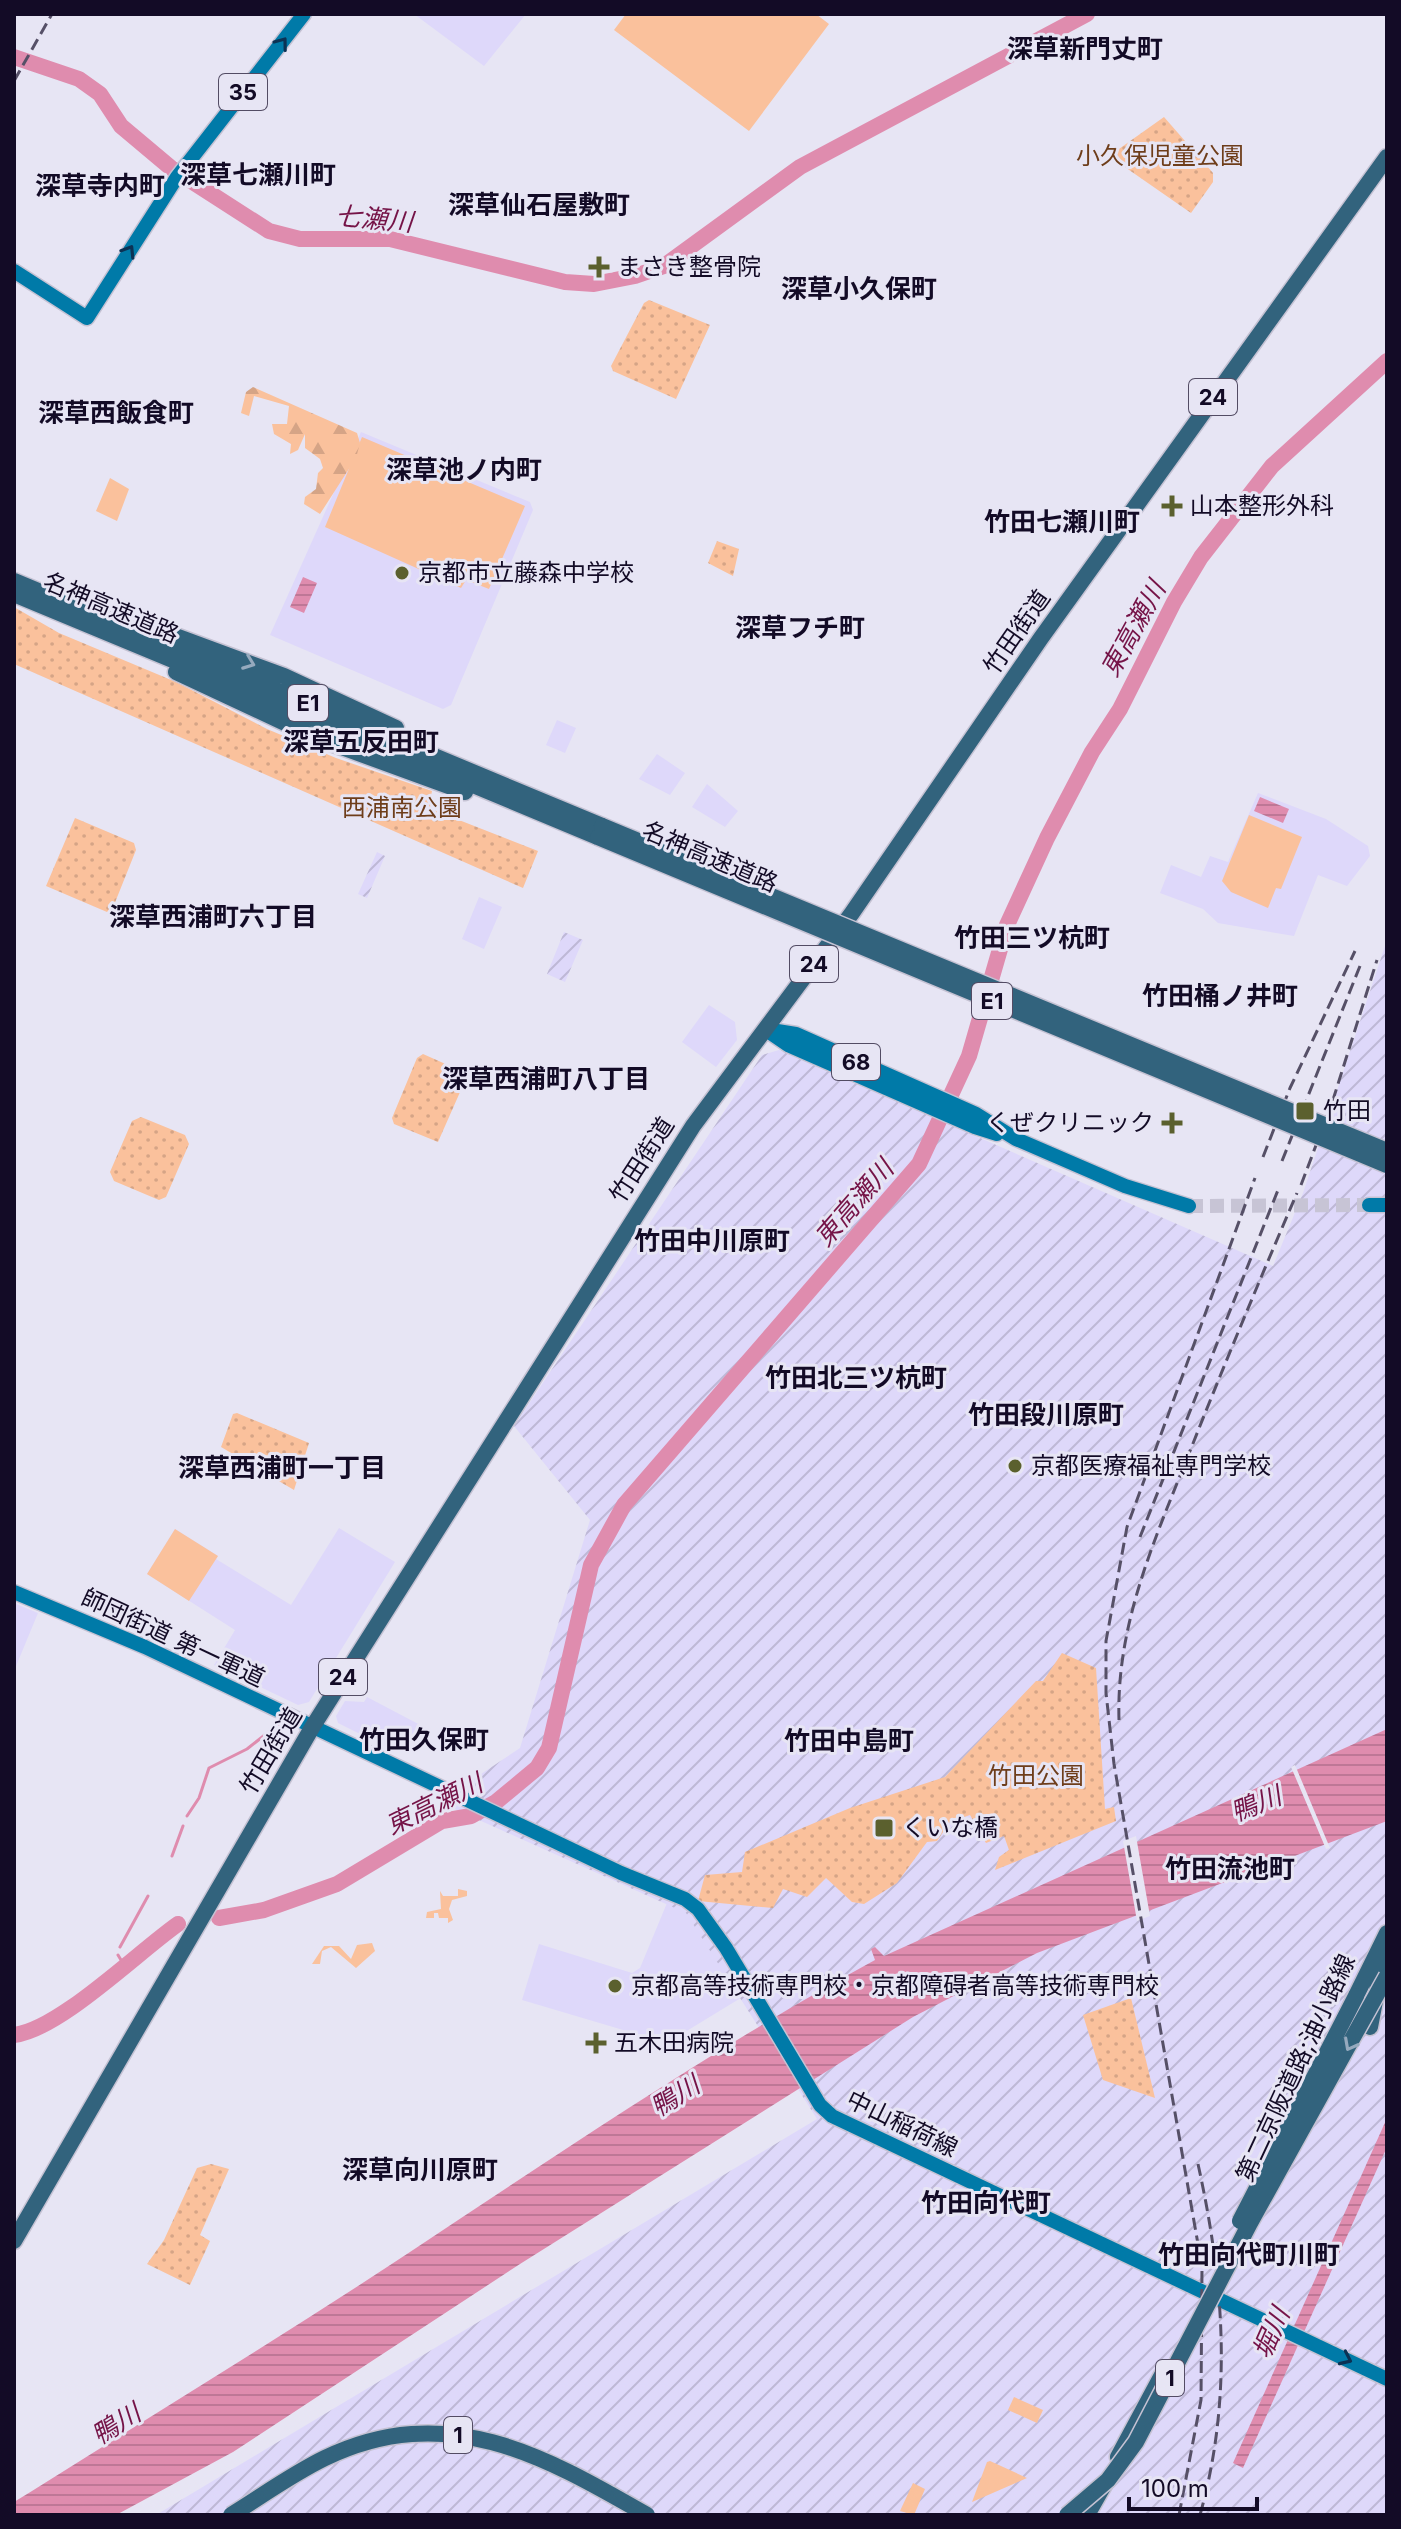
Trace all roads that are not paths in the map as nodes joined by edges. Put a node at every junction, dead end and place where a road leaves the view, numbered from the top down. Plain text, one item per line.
1 (304, 14) edge
2 (1387, 157) edge
3 (14, 271) edge
4 (14, 581) edge
5 (14, 594) edge
6 (545, 808) junction
7 (600, 831) junction
8 (765, 1029) junction
9 (1387, 1151) edge
10 (1387, 1165) edge
11 (1369, 1205) tunnel mouth
12 (1387, 1205) edge
13 (1189, 1206) tunnel mouth
14 (14, 1592) edge
15 (313, 1726) junction
16 (1387, 1933) edge
17 (1387, 1959) edge
18 (1387, 1976) edge
19 (1356, 1996) junction
20 (1370, 2027) dead end
21 (1250, 2223) junction
22 (14, 2241) edge
23 (1387, 2379) edge
24 (228, 2515) edge
25 (647, 2515) edge
26 (1067, 2515) edge
27 (1087, 2515) edge

3 -> 1 main road, 35
2 - 8 highway, 竹田街道 / 24
4 -> 6 highway, 名神高速道路
5 - 6 highway, 名神高速道路 / E1
6 - 7 highway, 名神高速道路 / E1
7 - 9 highway, 名神高速道路 / E1, bridge
7 - 10 highway, 名神高速道路 / E1, bridge
8 - 13 main road, 68
8 - 15 highway, 竹田街道 / 24
11 - 12 main road
14 - 15 main road, 師団街道 第一軍道
15 - 22 highway, 竹田街道 / 24
15 -> 23 main road, 中山稲荷線
16 - 19 highway, 第二京阪道路;油小路線 / 1
17 - 20 highway
18 -> 21 highway, 第二京阪道路;油小路線 / 1, bridge
19 - 21 highway, 第二京阪道路;油小路線 / 1, bridge
19 - 27 highway, bridge
21 - 26 highway, 第二京阪道路;油小路線 / 1, bridge
24 - 25 highway, 1, bridge

